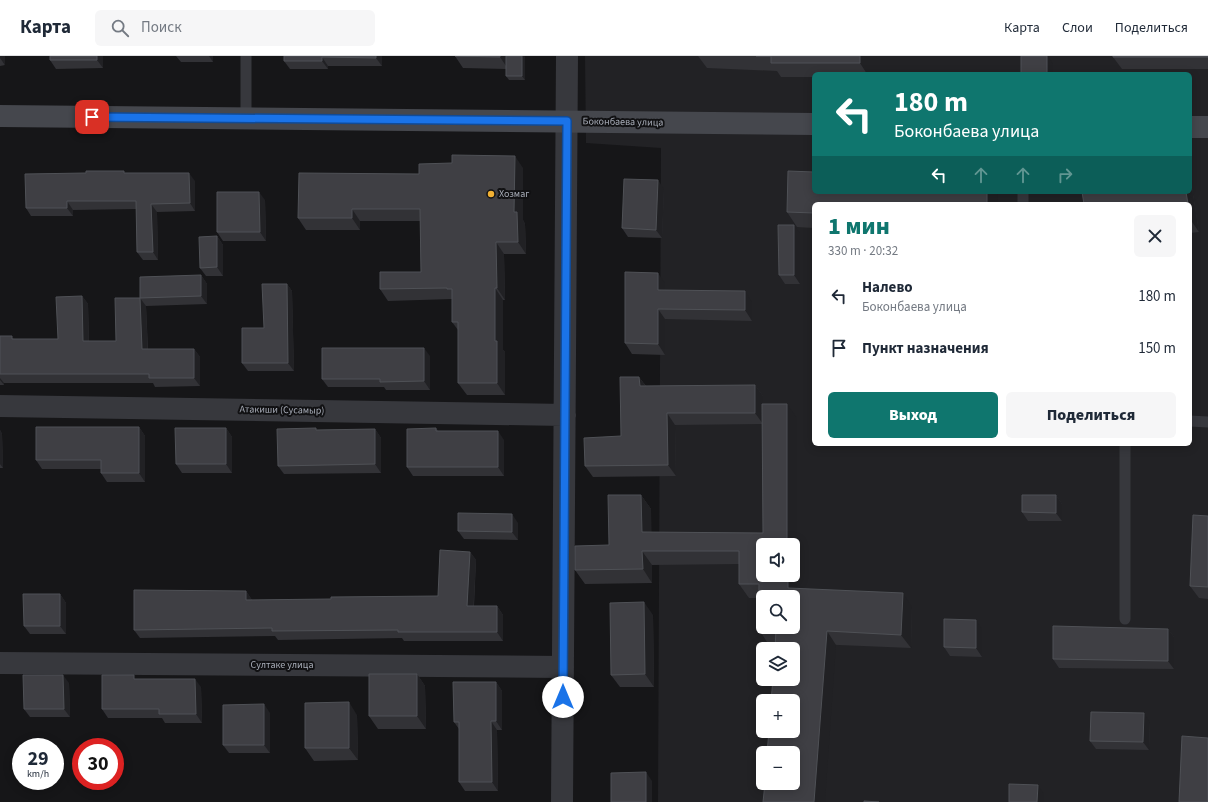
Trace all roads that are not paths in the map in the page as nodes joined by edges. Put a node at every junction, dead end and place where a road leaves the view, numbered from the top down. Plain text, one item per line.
1 (246, 56) edge
2 (567, 56) edge
3 (0, 116) edge
4 (246, 119) junction
5 (567, 121) junction
6 (812, 124) edge
7 (1192, 127) edge
8 (1208, 127) edge
9 (0, 406) edge
10 (565, 415) junction
11 (1192, 421) edge
12 (1208, 422) edge
13 (1125, 446) edge
14 (1125, 619) dead end
15 (0, 663) edge
16 (563, 667) junction
17 (562, 802) edge

1 - 4 lane
2 - 5 street
3 - 4 street, Боконбаева улица
4 - 5 street, Боконбаева улица
5 - 6 street, Боконбаева улица
5 - 10 street
7 - 8 street
9 - 10 street, Атакиши (Сусамыр)
10 - 16 street
11 - 12 lane
13 - 14 lane
15 - 16 street, Султаке улица
16 - 17 street

